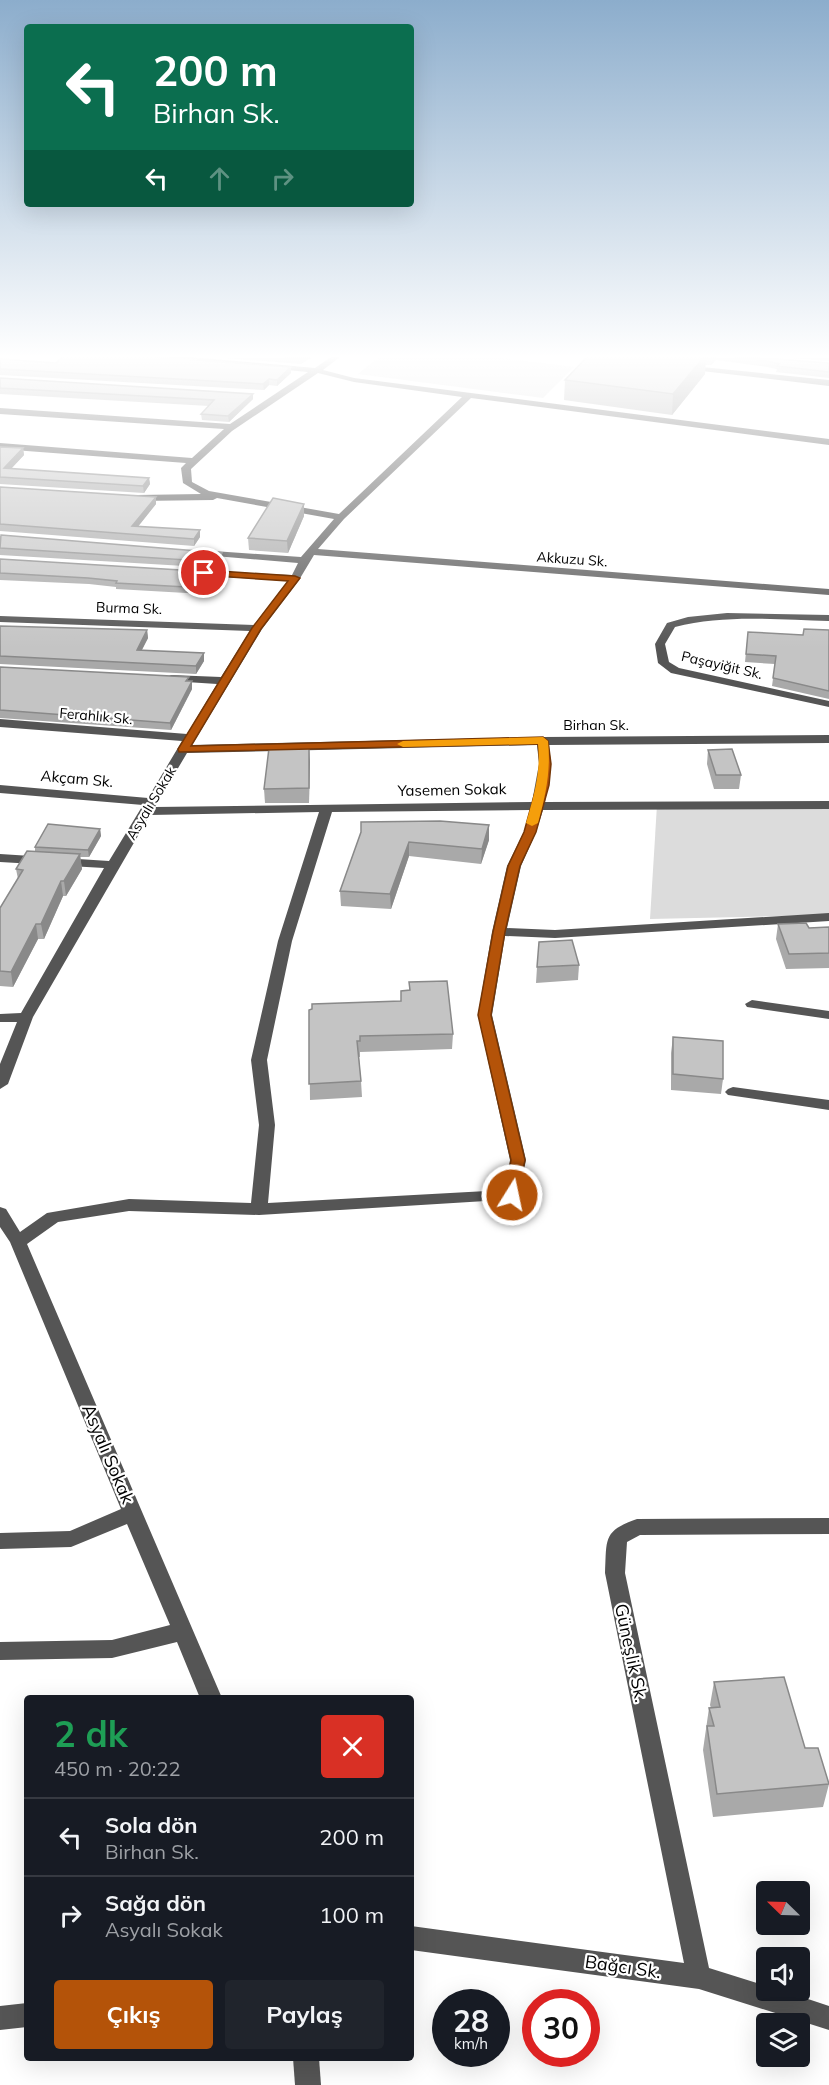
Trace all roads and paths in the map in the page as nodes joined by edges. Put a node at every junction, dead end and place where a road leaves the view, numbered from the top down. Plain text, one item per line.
1 (107, 454) edge
2 (202, 454) edge
3 (407, 454) edge
4 (194, 461) junction
5 (131, 497) edge
6 (226, 497) junction
7 (341, 517) junction
8 (187, 550) edge
9 (309, 556) junction
10 (177, 571) edge
11 (295, 578) junction
12 (829, 592) edge
13 (829, 618) edge
14 (0, 619) edge
15 (257, 628) junction
16 (154, 677) edge
17 (225, 681) junction
18 (829, 704) edge
19 (0, 723) edge
20 (829, 739) edge
21 (543, 741) junction
22 (186, 744) junction
23 (0, 789) edge
24 (829, 805) edge
25 (536, 806) junction
26 (149, 807) junction
27 (326, 809) junction
28 (0, 858) edge
29 (113, 865) junction
30 (829, 917) edge
31 (499, 932) junction
32 (752, 1004) dead end
33 (829, 1014) edge
34 (26, 1017) junction
35 (0, 1018) edge
36 (0, 1084) edge
37 (733, 1092) dead end
38 (829, 1105) edge
39 (259, 1209) junction
40 (0, 1214) edge
41 (18, 1242) junction
42 (133, 1513) junction
43 (829, 1526) edge
44 (0, 1541) edge
45 (183, 1631) junction
46 (0, 1651) edge
47 (210, 1695) edge
48 (414, 1938) edge
49 (699, 1977) junction
50 (24, 2015) edge
51 (0, 2018) edge
52 (829, 2019) edge
53 (306, 2061) edge
54 (308, 2085) edge

1 - 4 street
2 - 4 street
3 - 7 street, Asyalı Sokak
4 - 6 street
5 - 6 street
6 - 7 street
7 - 9 street, Asyalı Sokak
8 - 9 street, Akkuzu Sk.
9 - 11 street, Asyalı Sokak
9 - 12 street, Akkuzu Sk.
10 - 11 street
11 - 15 street, Asyalı Sokak
13 - 18 street, Paşayiğit Sk.
14 - 15 street, Burma Sk.
15 - 17 street, Asyalı Sokak
16 - 17 street
17 - 22 street, Asyalı Sokak
19 - 22 street, Ferahlık Sk.
20 - 21 street, Birhan Sk.
21 - 22 street, Birhan Sk.
21 - 25 street
22 - 26 street, Asyalı Sokak
23 - 26 street, Akçam Sk.
24 - 25 street, Yasemen Sokak
25 - 27 street, Yasemen Sokak
25 - 31 street
26 - 27 street, Yasemen Sokak
26 - 29 street, Asyalı Sokak
27 - 39 street
28 - 29 street
29 - 34 street, Asyalı Sokak
30 - 31 street
31 - 39 street
32 - 33 street
34 - 35 street
34 - 36 street, Asyalı Sokak
37 - 38 street
39 - 41 street
40 - 41 street, Asyalı Sokak
41 - 42 street, Asyalı Sokak
42 - 44 street
42 - 45 street, Asyalı Sokak
43 - 49 street, Güneşlik Sk.
45 - 46 street
45 - 47 street, Asyalı Sokak
48 - 49 street, Bağcı Sk.
49 - 52 street, Bağcı Sk.
50 - 51 street
53 - 54 street

